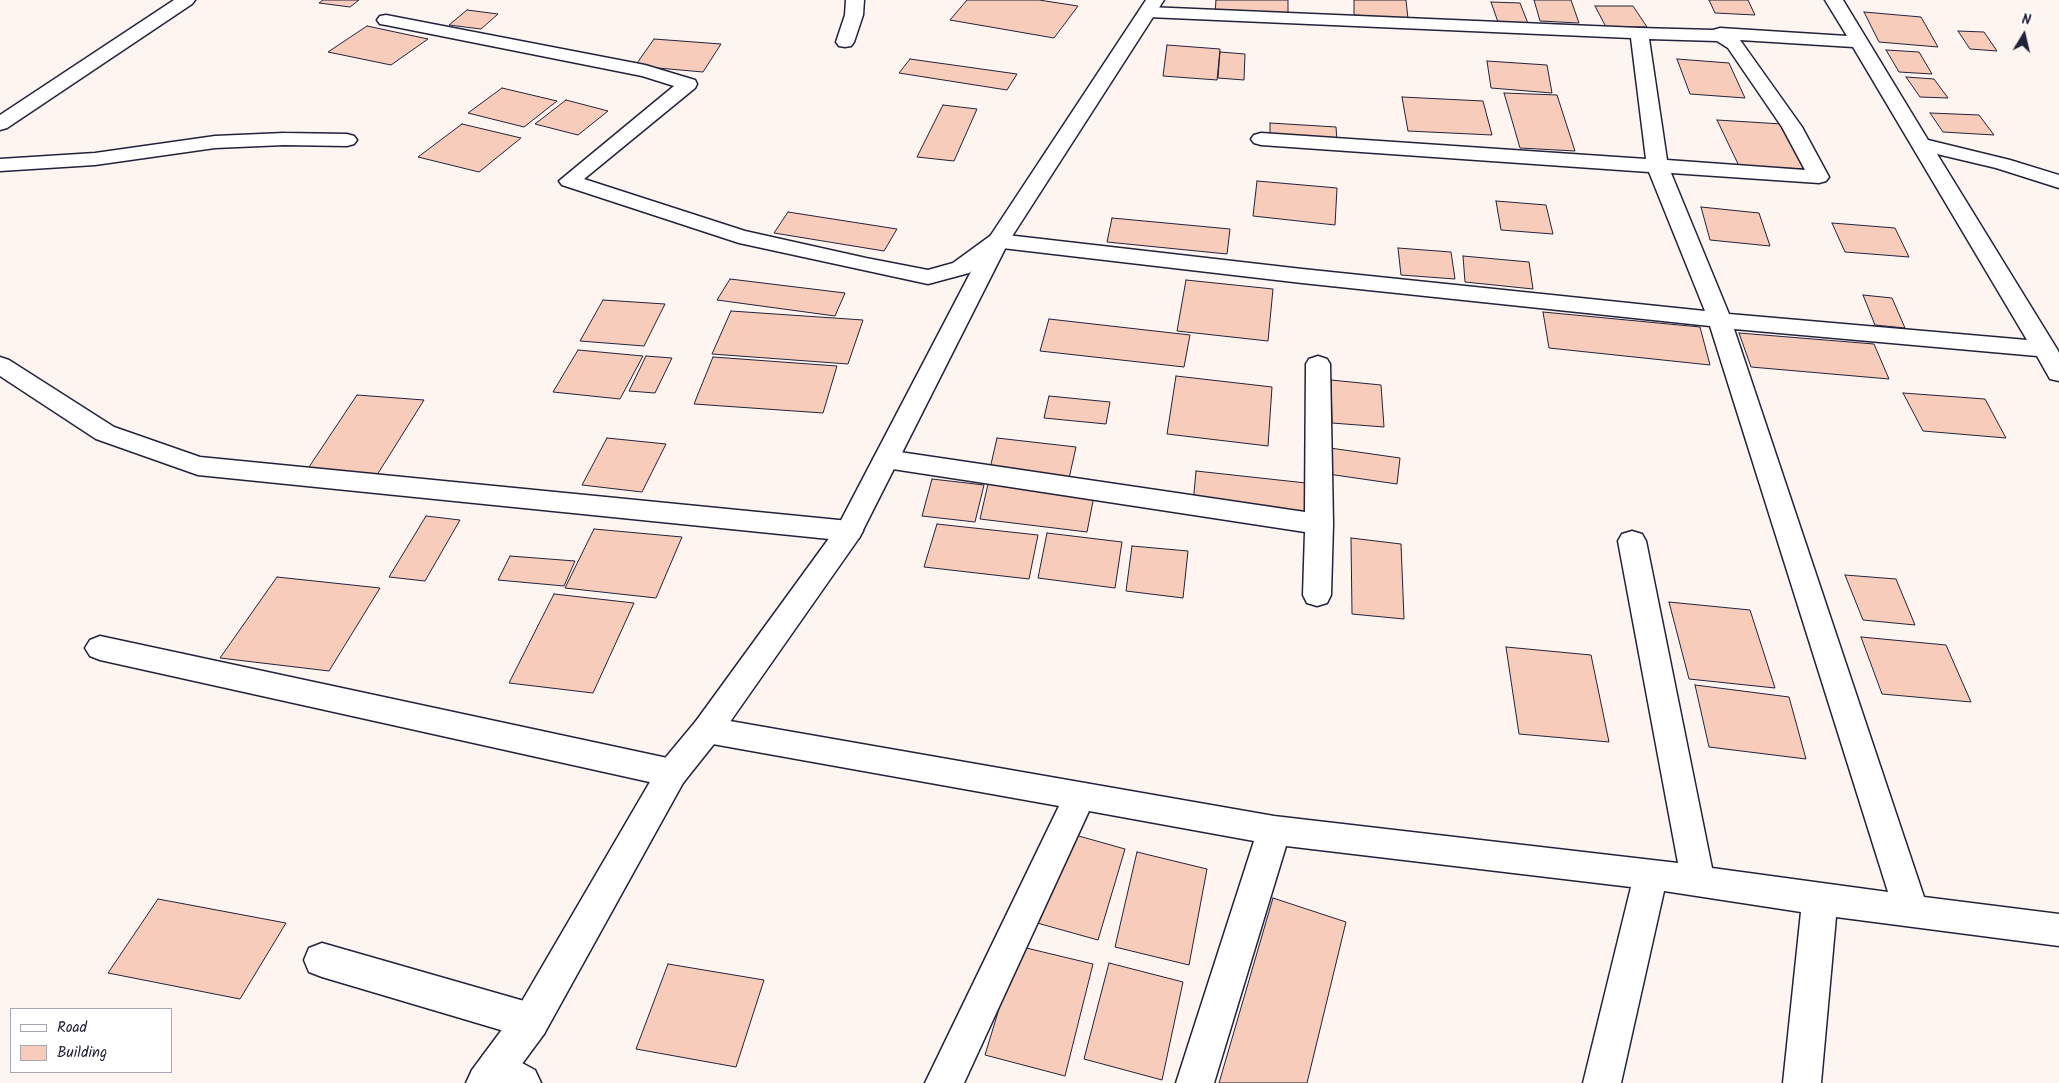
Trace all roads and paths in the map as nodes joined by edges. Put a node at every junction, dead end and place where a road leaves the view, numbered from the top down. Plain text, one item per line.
1 (186, 0) edge
2 (855, 0) edge
3 (1834, 0) edge
4 (1152, 6) edge
5 (386, 20) dead end
6 (1639, 33) junction
7 (1720, 36) junction
8 (845, 42) dead end
9 (1859, 42) junction
10 (0, 124) edge
11 (1261, 139) dead end
12 (347, 140) dead end
13 (1921, 144) junction
14 (0, 165) edge
15 (1656, 165) junction
16 (2059, 182) edge
17 (998, 241) junction
18 (1720, 320) junction
19 (1318, 364) dead end
20 (2055, 364) edge
21 (0, 365) edge
22 (886, 459) junction
23 (1319, 524) junction
24 (849, 531) junction
25 (1632, 541) dead end
26 (1318, 595) dead end
27 (100, 648) dead end
28 (707, 730) junction
29 (672, 773) junction
30 (1080, 795) junction
31 (1274, 830) junction
32 (1651, 874) junction
33 (1698, 881) junction
34 (1820, 898) junction
35 (1911, 909) junction
36 (2059, 930) edge
37 (322, 960) dead end
38 (532, 1021) junction
39 (501, 1078) edge
40 (944, 1083) edge
41 (1195, 1083) edge
42 (1602, 1083) edge
43 (1802, 1083) edge

1 - 10 street
2 - 8 street
3 - 9 street
4 - 6 street
4 - 17 street
5 - 17 street
6 - 7 street
6 - 15 street
7 - 9 street
7 - 15 street
9 - 13 street
11 - 15 street
12 - 14 street
13 - 16 street
13 - 20 street
15 - 18 street
17 - 18 street
17 - 22 street
18 - 20 street
18 - 35 street
19 - 23 street
21 - 24 street
22 - 23 street
22 - 24 street
23 - 26 street
24 - 28 street
25 - 33 street
27 - 29 street
28 - 29 street
28 - 30 street
29 - 38 street
30 - 31 street
30 - 40 street
31 - 32 street
31 - 41 street
32 - 33 street
32 - 42 street
33 - 34 street
34 - 35 street
34 - 43 street
35 - 36 street
37 - 38 street
38 - 39 street

